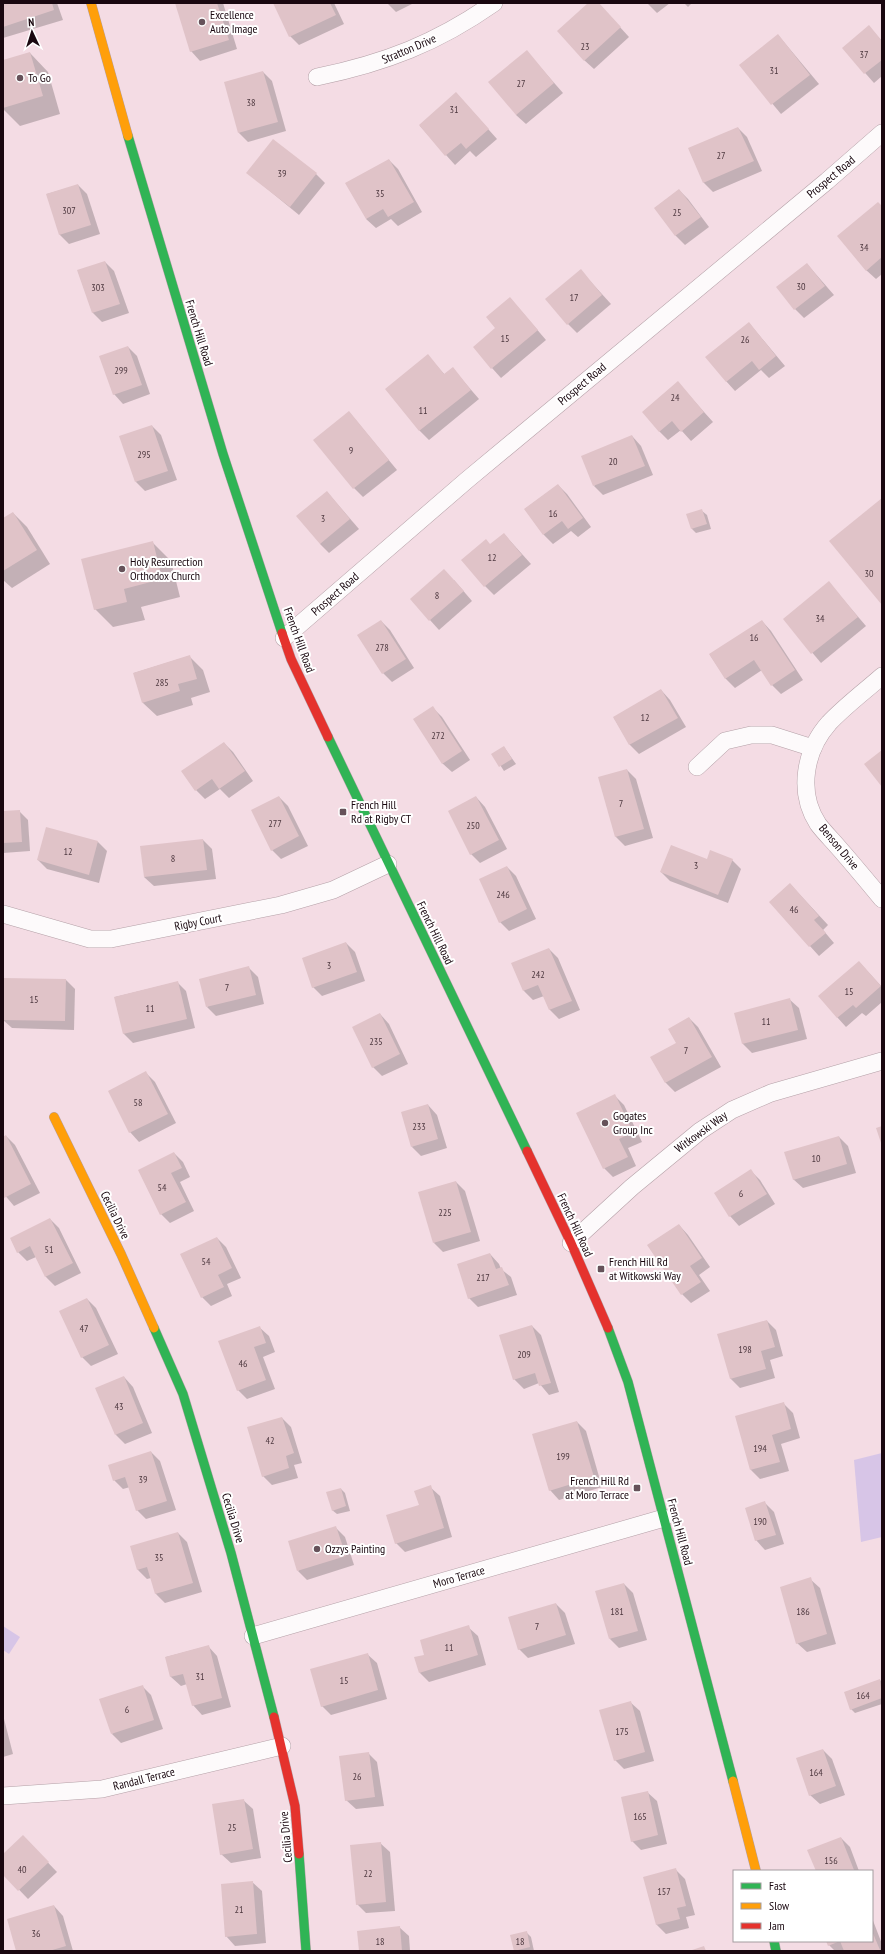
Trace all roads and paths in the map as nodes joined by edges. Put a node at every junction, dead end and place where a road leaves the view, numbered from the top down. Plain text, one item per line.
1 (91, 3) edge
2 (494, 3) edge
3 (317, 78) dead end
4 (882, 133) edge
5 (284, 638) junction
6 (882, 676) edge
7 (813, 748) junction
8 (697, 767) dead end
9 (388, 864) junction
10 (882, 898) edge
11 (3, 914) edge
12 (882, 1061) edge
13 (54, 1117) dead end
14 (571, 1243) junction
15 (664, 1518) junction
16 (254, 1636) junction
17 (282, 1746) junction
18 (3, 1796) edge
19 (756, 1870) edge
20 (306, 1951) edge

1 - 5 main road, French Hill Road
2 - 3 street, Stratton Drive
4 - 5 street, Prospect Road
5 - 9 main road, French Hill Road
6 - 7 street, Benson Drive
7 - 8 street
7 - 10 street, Benson Drive
9 - 11 street, Rigby Court
9 - 14 main road, French Hill Road
12 - 14 street, Witkowski Way
13 - 16 main road, Cecilia Drive
14 - 15 main road, French Hill Road
15 - 16 street, Moro Terrace
15 - 19 main road, French Hill Road
16 - 17 main road, Cecilia Drive
17 - 18 street, Randall Terrace
17 - 20 main road, Cecilia Drive

